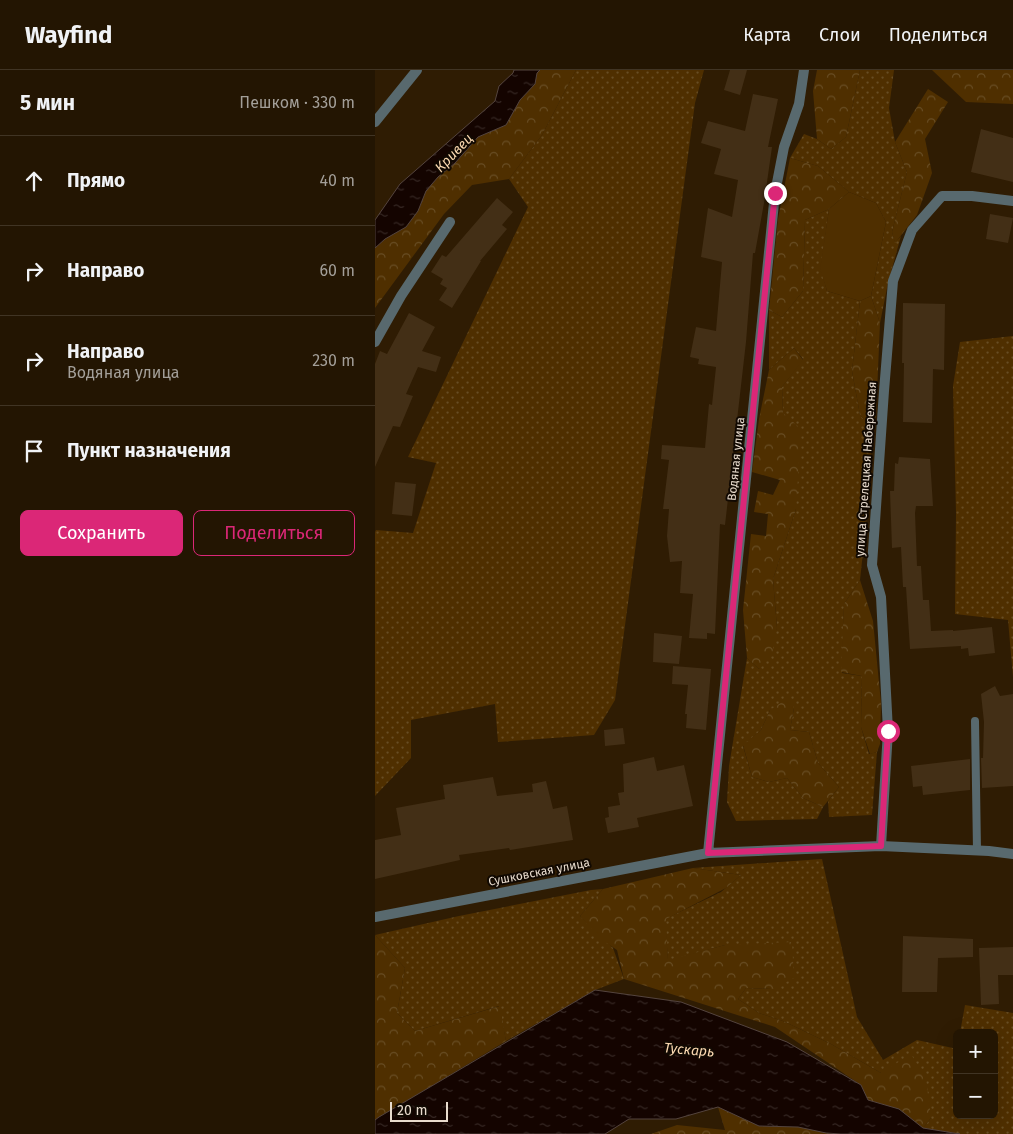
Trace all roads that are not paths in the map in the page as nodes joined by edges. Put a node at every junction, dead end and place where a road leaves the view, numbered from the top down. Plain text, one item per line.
1 (417, 70) edge
2 (804, 70) edge
3 (375, 122) edge
4 (1013, 201) edge
5 (450, 222) dead end
6 (375, 342) edge
7 (975, 721) dead end
8 (881, 846) junction
9 (977, 850) junction
10 (708, 853) junction
11 (1013, 854) edge
12 (375, 917) edge

1 - 3 street
2 - 10 street, Водяная улица
4 - 8 street, улица Стрелецкая Набережная
5 - 6 street
7 - 9 lane
8 - 9 street
8 - 10 street
9 - 11 street
10 - 12 street, Сушковская улица

